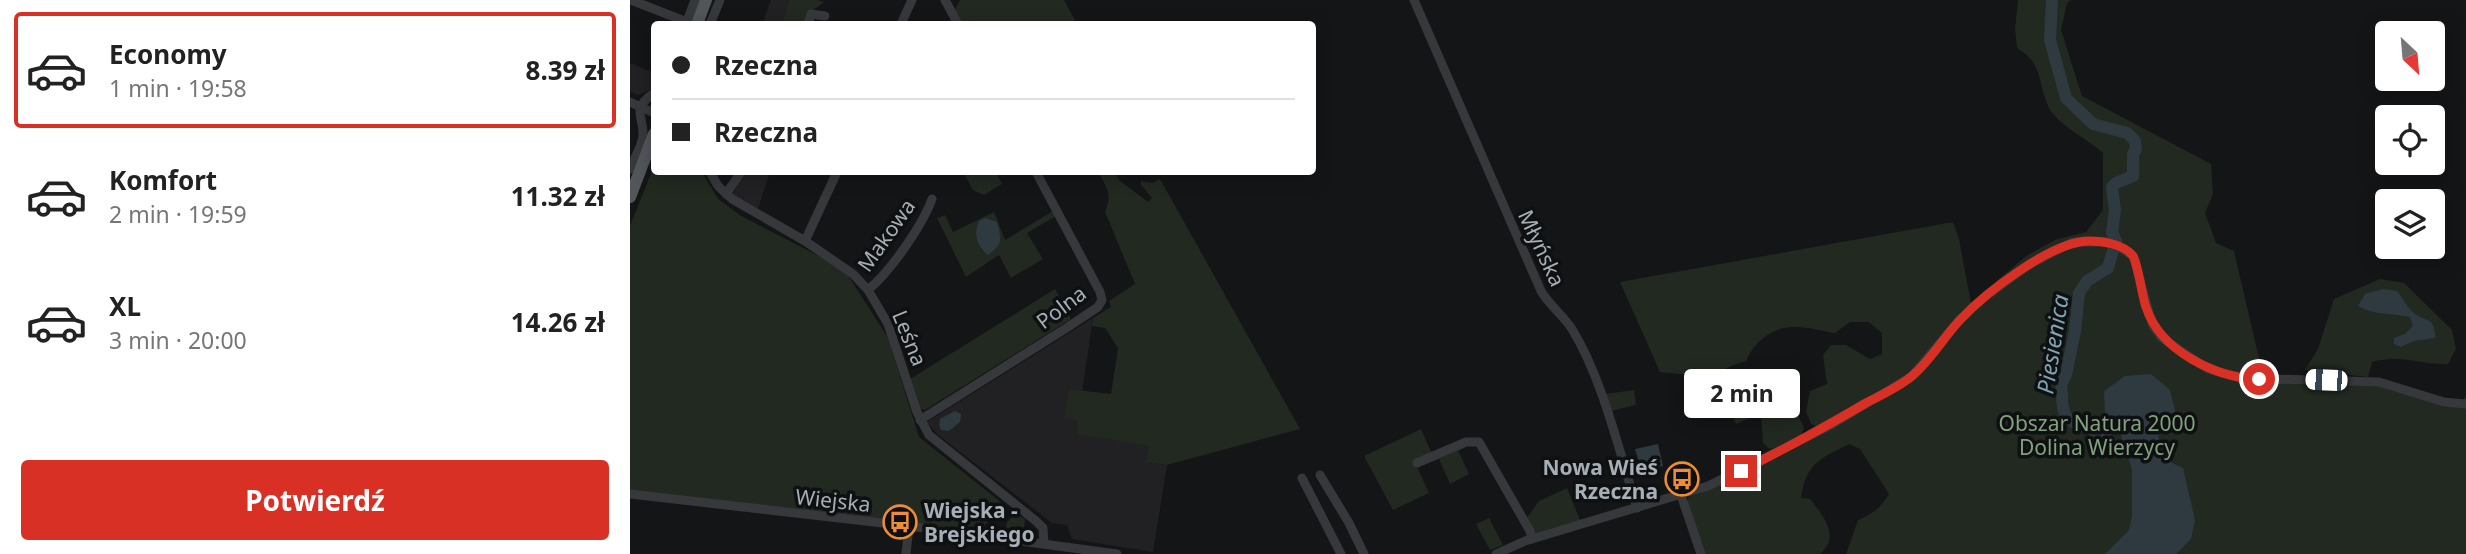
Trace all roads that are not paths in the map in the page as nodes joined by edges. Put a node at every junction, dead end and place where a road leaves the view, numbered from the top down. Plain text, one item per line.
1 (631, 0) edge
2 (695, 0) edge
3 (706, 0) edge
4 (720, 0) edge
5 (912, 0) edge
6 (945, 0) edge
7 (1414, 0) edge
8 (825, 16) dead end
9 (683, 21) edge
10 (691, 21) edge
11 (692, 21) edge
12 (711, 21) edge
13 (809, 21) edge
14 (902, 21) edge
15 (956, 21) edge
16 (651, 95) edge
17 (634, 104) edge
18 (651, 112) edge
19 (651, 142) edge
20 (630, 169) edge
21 (712, 175) edge
22 (739, 175) edge
23 (836, 175) edge
24 (1038, 175) edge
25 (726, 194) junction
26 (630, 197) edge
27 (932, 199) dead end
28 (805, 241) junction
29 (868, 290) junction
30 (2466, 404) edge
31 (920, 420) junction
32 (1417, 463) dead end
33 (1320, 475) dead end
34 (1302, 478) dead end
35 (630, 495) edge
36 (1681, 495) junction
37 (1637, 508) junction
38 (909, 526) junction
39 (1532, 539) junction
40 (1044, 544) junction
41 (1073, 551) edge
42 (906, 554) edge
43 (1117, 554) edge
44 (1342, 554) edge
45 (1364, 554) edge
46 (1496, 554) edge
47 (1701, 554) edge

1 - 9 street
2 - 10 street
3 - 11 main road
4 - 12 street
5 - 14 street
6 - 15 street
7 - 37 street, Młyńska
8 - 13 street
16 - 17 street
17 - 18 street
17 - 20 street
19 - 26 main road
21 - 25 street, Leśna
22 - 25 street
23 - 28 street
24 - 31 street, Polna
25 - 28 street, Leśna
27 - 29 street, Makowa
28 - 29 street, Leśna
29 - 31 street, Leśna
30 - 36 street
31 - 40 street, Leśna
32 - 39 street
33 - 45 street
34 - 44 street
35 - 38 street, Wiejska
36 - 37 street
36 - 47 street
37 - 39 street
38 - 40 street, Wiejska
38 - 42 street
39 - 46 street
40 - 41 street, Wiejska
41 - 43 street, Wiejska

